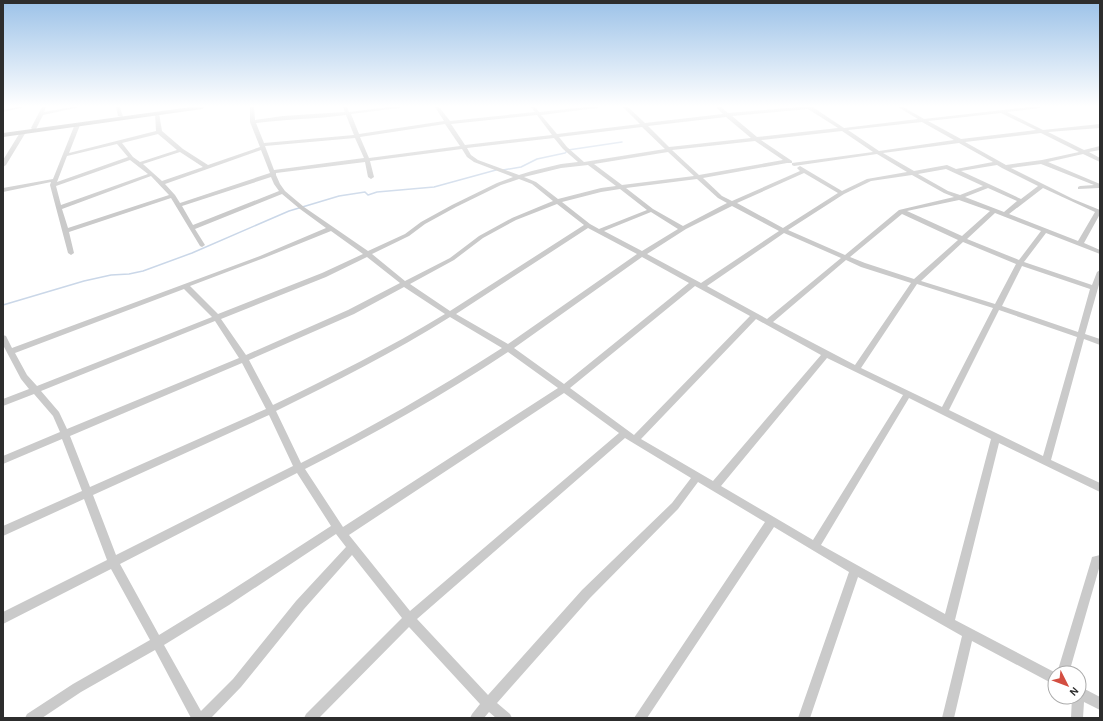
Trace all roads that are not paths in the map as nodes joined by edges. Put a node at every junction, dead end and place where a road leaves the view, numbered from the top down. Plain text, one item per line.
1 (18, 141) edge
2 (71, 141) edge
3 (124, 141) edge
4 (170, 141) edge
5 (261, 141) edge
6 (313, 141) edge
7 (359, 141) edge
8 (460, 141) edge
9 (513, 141) edge
10 (559, 141) edge
11 (659, 141) edge
12 (735, 141) edge
13 (758, 141) edge
14 (859, 141) edge
15 (960, 141) joint
16 (1060, 141) edge
17 (118, 142) junction
18 (263, 146) junction
19 (463, 146) junction
20 (1100, 148) edge
21 (181, 150) junction
22 (668, 150) junction
23 (876, 152) junction
24 (1084, 153) junction
25 (66, 155) junction
26 (131, 158) junction
27 (368, 160) junction
28 (1100, 160) edge
29 (787, 161) junction
30 (1042, 162) junction
31 (585, 163) junction
32 (997, 163) junction
33 (139, 164) junction
34 (794, 164) junction
35 (3, 165) edge
36 (207, 167) junction
37 (1004, 167) junction
38 (804, 171) junction
39 (955, 171) junction
40 (274, 173) junction
41 (914, 173) junction
42 (152, 174) junction
43 (371, 177) dead end
44 (522, 177) junction
45 (698, 177) junction
46 (54, 182) junction
47 (162, 183) junction
48 (988, 186) junction
49 (1042, 186) junction
50 (1100, 186) edge
51 (622, 187) junction
52 (1080, 188) dead end
53 (3, 190) edge
54 (283, 192) junction
55 (842, 194) junction
56 (173, 196) junction
57 (959, 198) junction
58 (1021, 200) junction
59 (558, 201) junction
60 (730, 204) junction
61 (179, 206) junction
62 (59, 208) junction
63 (651, 210) junction
64 (901, 211) junction
65 (994, 211) junction
66 (1099, 212) edge
67 (1004, 215) junction
68 (588, 225) junction
69 (191, 228) junction
70 (332, 228) junction
71 (683, 229) junction
72 (66, 231) junction
73 (599, 231) junction
74 (784, 231) junction
75 (1045, 231) junction
76 (962, 239) junction
77 (1080, 244) junction
78 (202, 245) dead end
79 (1100, 252) edge
80 (71, 253) dead end
81 (368, 254) junction
82 (642, 254) junction
83 (845, 258) junction
84 (1020, 263) junction
85 (1100, 272) edge
86 (916, 281) junction
87 (405, 284) junction
88 (699, 284) junction
89 (186, 286) junction
90 (1094, 288) junction
91 (997, 307) junction
92 (450, 314) junction
93 (756, 315) junction
94 (217, 318) junction
95 (768, 322) junction
96 (1081, 335) junction
97 (3, 338) edge
98 (1100, 342) edge
99 (508, 348) junction
100 (7, 350) edge
101 (826, 354) junction
102 (244, 359) junction
103 (856, 369) junction
104 (563, 389) junction
105 (36, 390) junction
106 (907, 395) junction
107 (3, 403) edge
108 (271, 410) junction
109 (944, 412) junction
110 (625, 433) junction
111 (66, 434) junction
112 (996, 437) junction
113 (634, 440) junction
114 (3, 460) edge
115 (1046, 462) junction
116 (298, 468) junction
117 (697, 477) junction
118 (714, 487) junction
119 (1100, 488) edge
120 (87, 493) junction
121 (772, 521) junction
122 (340, 530) junction
123 (3, 531) edge
124 (815, 546) junction
125 (353, 547) junction
126 (1100, 560) edge
127 (113, 562) junction
128 (855, 570) junction
129 (3, 618) edge
130 (409, 619) junction
131 (949, 622) junction
132 (968, 633) junction
133 (156, 643) junction
134 (1065, 665) edge
135 (1047, 675) edge
136 (1087, 697) edge
137 (488, 703) junction
138 (1100, 704) edge
139 (1078, 705) edge
140 (31, 718) edge
141 (198, 718) edge
142 (202, 718) edge
143 (310, 718) edge
144 (476, 718) edge
145 (506, 718) edge
146 (640, 718) edge
147 (804, 718) edge
148 (948, 718) edge
149 (1077, 718) edge

1 - 35 street
2 - 25 street
3 - 17 street
4 - 21 street
5 - 18 street
6 - 18 street
7 - 27 street
8 - 19 street
9 - 19 street
10 - 31 street
11 - 22 street
12 - 22 street
13 - 29 street
14 - 23 street
15 - 23 street
15 - 32 street
16 - 24 street
17 - 25 street
17 - 26 street
18 - 36 street
18 - 40 street
19 - 27 street
19 - 44 street
20 - 24 street
21 - 33 street
21 - 36 street
22 - 31 street
22 - 45 street
23 - 34 street
23 - 41 street
24 - 28 street
24 - 30 street
25 - 46 street
26 - 33 street
26 - 46 street
27 - 40 street
27 - 43 street
29 - 34 street
29 - 45 street
30 - 37 street
30 - 50 street
31 - 44 street
31 - 51 street
32 - 37 street
32 - 39 street
33 - 42 street
34 - 38 street
36 - 47 street
37 - 49 street
38 - 55 street
38 - 60 street
39 - 41 street
39 - 48 street
40 - 54 street
40 - 61 street
41 - 55 street
41 - 57 street
42 - 47 street
42 - 62 street
44 - 59 street
44 - 81 street
45 - 51 street
45 - 60 street
46 - 53 street
46 - 62 street
47 - 56 street
48 - 57 street
48 - 58 street
49 - 58 street
49 - 66 street
50 - 52 street
51 - 59 street
51 - 63 street
54 - 69 street
54 - 70 street
55 - 74 street
56 - 61 street
56 - 72 street
57 - 64 street
57 - 65 street
58 - 67 street
59 - 68 street
59 - 87 street
60 - 71 street
60 - 74 street
61 - 69 street
62 - 72 street
63 - 71 street
63 - 73 street
64 - 76 street
64 - 83 street
65 - 67 street
65 - 76 street
66 - 77 street
67 - 75 street
68 - 73 street
68 - 92 street
69 - 78 street
70 - 81 street
70 - 89 street
71 - 82 street
72 - 80 street
73 - 82 street
74 - 83 street
74 - 88 street
75 - 77 street
75 - 84 street
76 - 84 street
76 - 86 street
77 - 79 street
81 - 87 street
81 - 94 street
82 - 88 street
82 - 99 street
83 - 86 street
83 - 95 street
84 - 90 street
84 - 91 street
85 - 90 street
86 - 91 street
86 - 103 street
87 - 92 street
87 - 102 street
88 - 93 street
88 - 104 street
89 - 94 street
89 - 100 street
90 - 96 street
91 - 96 street
91 - 109 street
92 - 99 street
92 - 108 street
93 - 95 street
93 - 113 street
94 - 102 street
94 - 105 street
95 - 101 street
96 - 98 street
96 - 115 street
97 - 100 street
99 - 104 street
99 - 116 street
100 - 105 street
101 - 103 street
101 - 118 street
102 - 108 street
102 - 111 street
103 - 106 street
104 - 110 street
104 - 122 street
105 - 107 street
105 - 111 street
106 - 109 street
106 - 124 street
108 - 116 street
108 - 120 street
109 - 112 street
110 - 113 street
110 - 130 street
111 - 114 street
111 - 120 street
112 - 115 street
112 - 131 street
113 - 117 street
115 - 119 street
116 - 122 street
116 - 127 street
117 - 118 street
117 - 137 street
118 - 121 street
120 - 123 street
120 - 127 street
121 - 124 street
121 - 146 street
122 - 125 street
122 - 133 street
124 - 128 street
125 - 130 street
125 - 142 street
126 - 134 street
127 - 129 street
127 - 133 street
128 - 131 street
128 - 147 street
130 - 137 street
130 - 143 street
131 - 132 street
132 - 135 street
132 - 148 street
133 - 140 street
133 - 141 street
136 - 138 street
137 - 144 street
137 - 145 street
139 - 149 street

